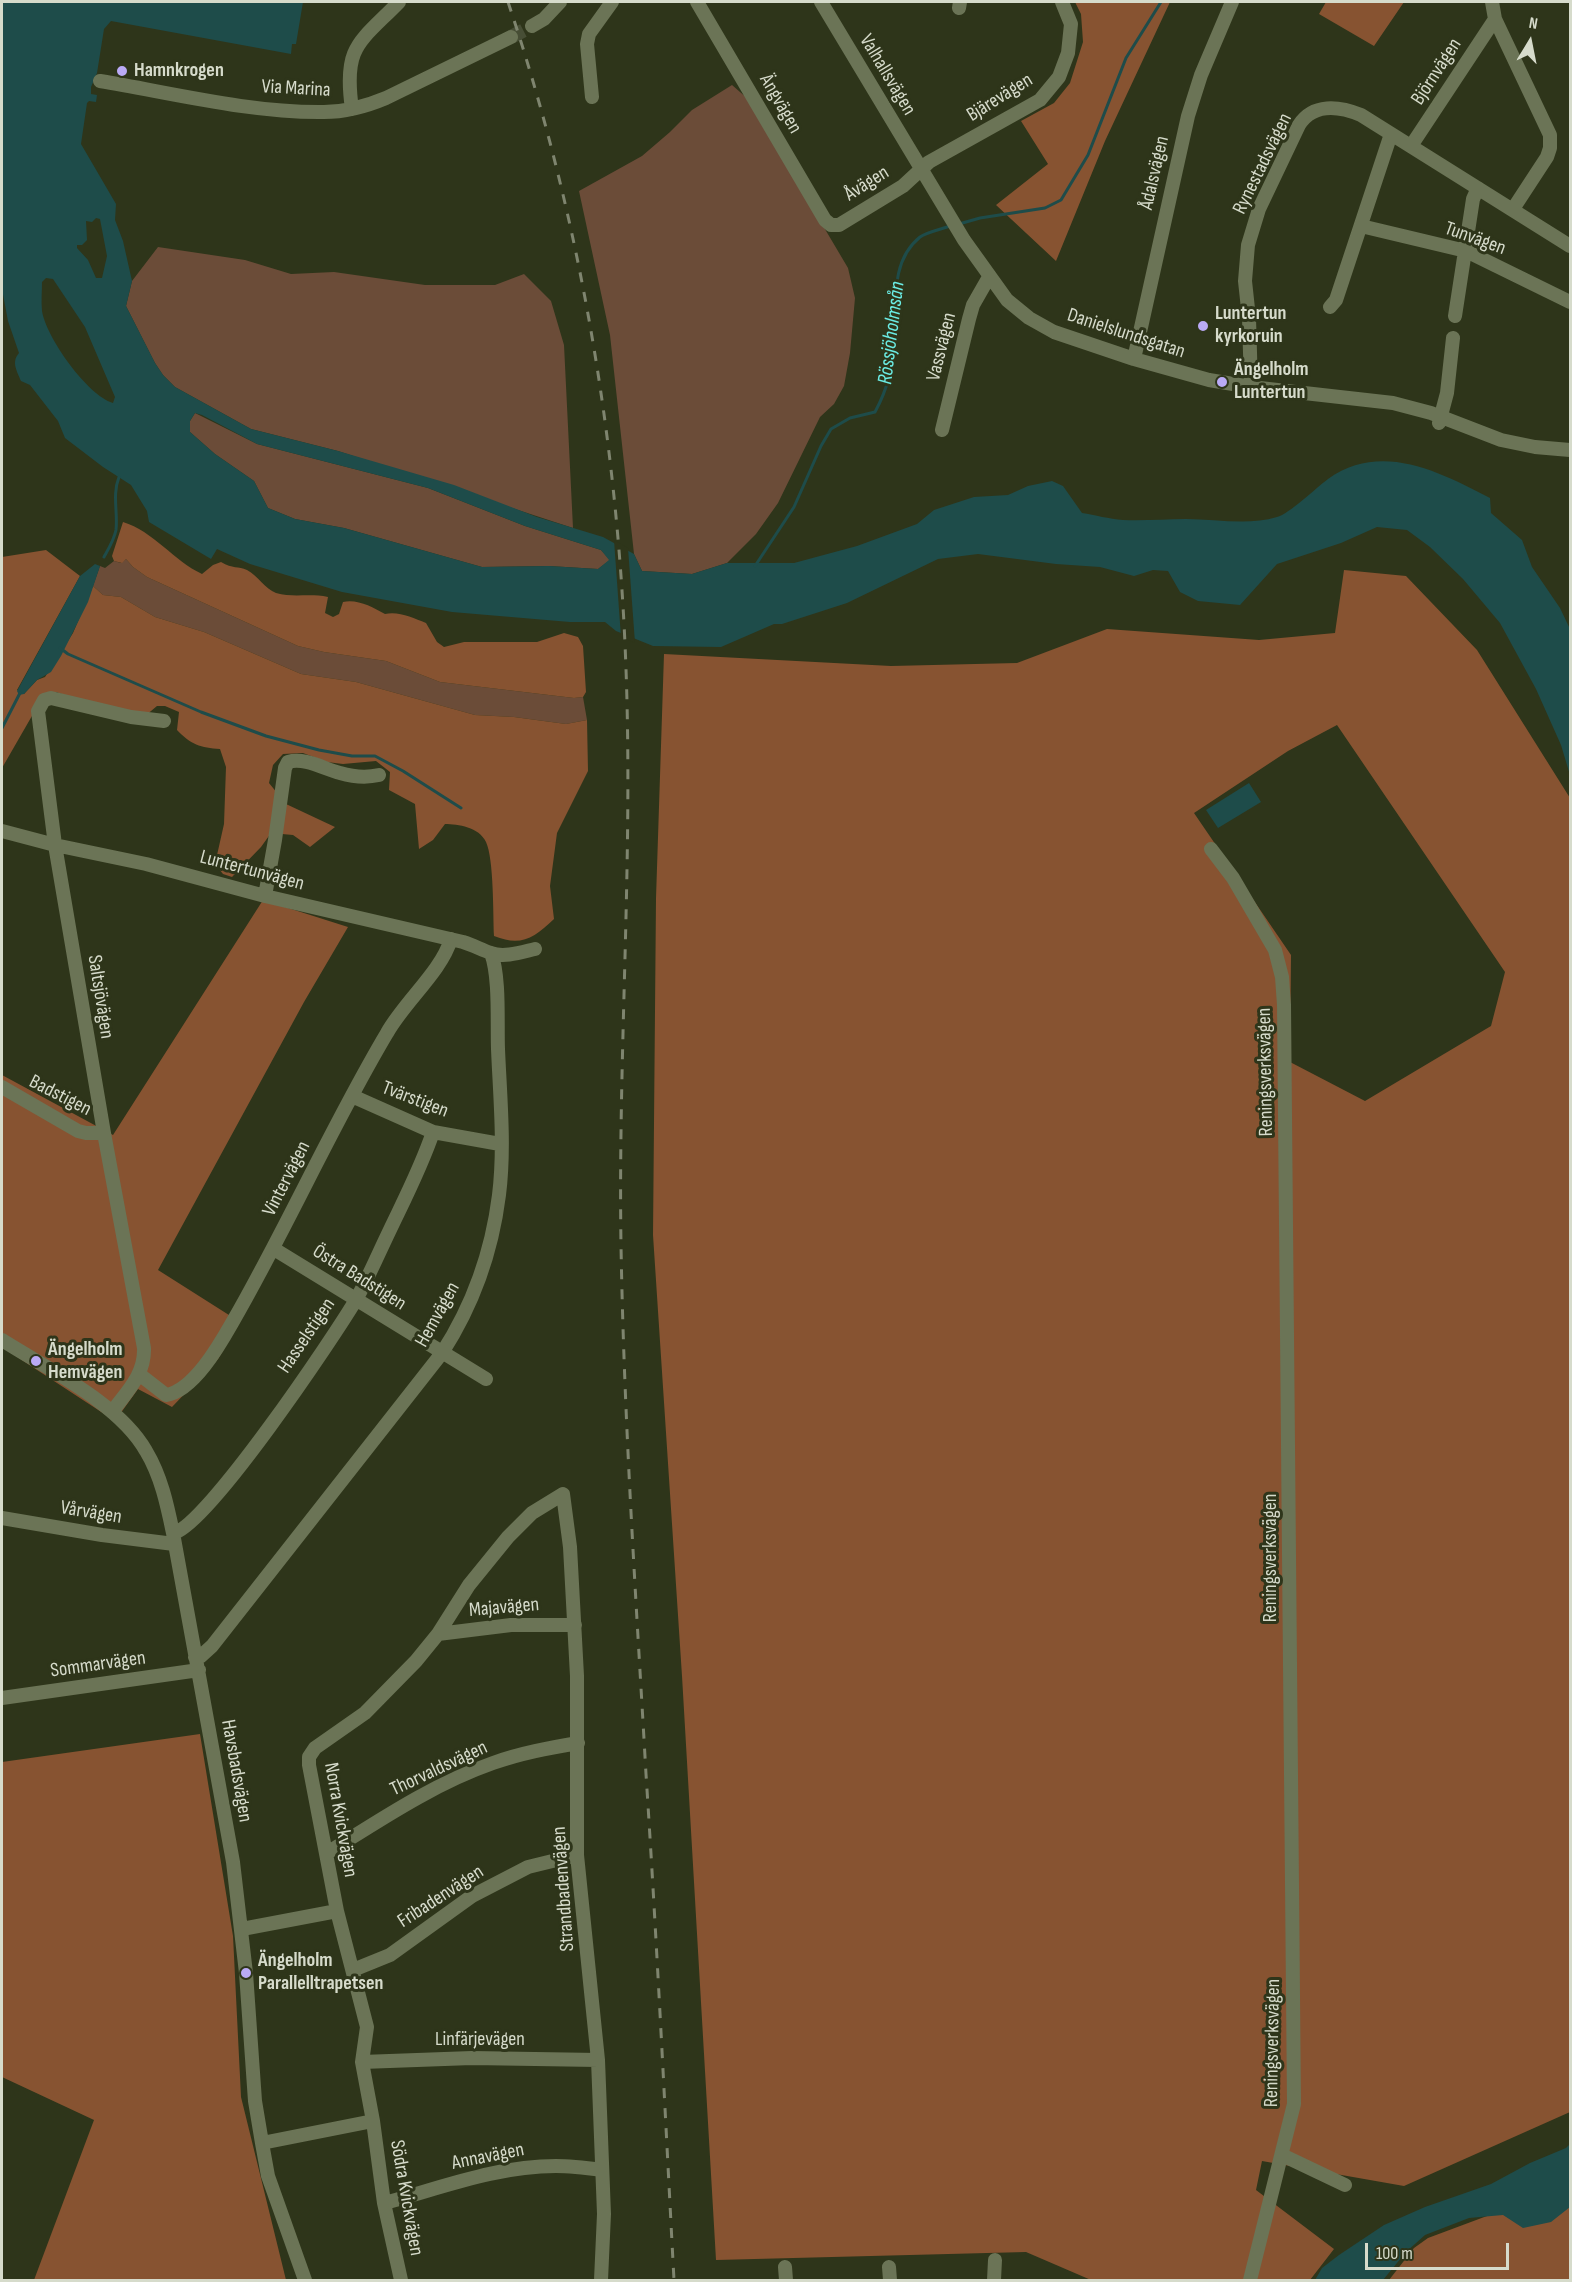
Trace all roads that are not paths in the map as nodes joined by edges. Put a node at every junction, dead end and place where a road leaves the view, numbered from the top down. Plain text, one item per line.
1 (399, 2) edge
2 (560, 2) edge
3 (612, 2) edge
4 (697, 2) edge
5 (821, 2) edge
6 (1062, 2) edge
7 (1232, 2) edge
8 (1492, 2) edge
9 (1495, 19) junction
10 (532, 26) tunnel mouth
11 (511, 37) tunnel mouth
12 (100, 81) dead end
13 (592, 97) dead end
14 (352, 109) junction
15 (1391, 134) junction
16 (1411, 146) junction
17 (920, 168) junction
18 (1478, 188) junction
19 (1513, 209) junction
20 (831, 225) joint
21 (1361, 226) junction
22 (1570, 246) edge
23 (1466, 251) junction
24 (989, 277) junction
25 (1570, 302) edge
26 (1329, 307) dead end
27 (1455, 316) dead end
28 (1453, 338) dead end
29 (1134, 359) junction
30 (1251, 387) junction
31 (1440, 421) junction
32 (942, 430) dead end
33 (1570, 450) edge
34 (164, 721) dead end
35 (379, 775) dead end
36 (2, 831) edge
37 (55, 845) junction
38 (1211, 849) dead end
39 (265, 896) junction
40 (451, 939) junction
41 (535, 949) dead end
42 (491, 953) junction
43 (2, 1088) edge
44 (352, 1096) junction
45 (434, 1132) junction
46 (104, 1133) junction
47 (500, 1144) junction
48 (274, 1249) junction
49 (356, 1299) junction
50 (2, 1340) edge
51 (442, 1353) junction
52 (139, 1374) junction
53 (486, 1379) dead end
54 (112, 1412) junction
55 (563, 1494) joint
56 (2, 1518) edge
57 (174, 1538) junction
58 (575, 1625) junction
59 (438, 1634) junction
60 (197, 1664) junction
61 (2, 1698) edge
62 (578, 1743) junction
63 (327, 1853) junction
64 (578, 1855) junction
65 (337, 1911) junction
66 (242, 1929) junction
67 (353, 1970) junction
68 (598, 2060) junction
69 (362, 2062) junction
70 (373, 2121) junction
71 (262, 2143) junction
72 (1282, 2155) junction
73 (602, 2170) junction
74 (1345, 2185) dead end
75 (384, 2203) junction
76 (995, 2260) dead end
77 (305, 2280) edge
78 (400, 2280) edge
79 (601, 2280) edge
80 (994, 2280) edge
81 (1250, 2280) edge

1 - 14 street
2 - 10 street
3 - 13 street
4 - 20 street, Ängvägen
5 - 17 street, Valhallsvägen
6 - 17 street, Bjärevägen
7 - 29 street, Ådalsvägen
8 - 9 street
9 - 16 street, Björnvägen
9 - 19 street
11 - 14 street, Via Marina
12 - 14 street, Via Marina
15 - 16 street, Rynestadsvägen
15 - 21 street
15 - 30 street, Rynestadsvägen
16 - 18 street, Rynestadsvägen
17 - 20 street, Åvägen
17 - 24 street, Danielslundsgatan
18 - 19 street, Rynestadsvägen
18 - 23 street
19 - 22 street, Rynestadsvägen
21 - 23 street, Tunvägen
21 - 26 street
23 - 25 street, Tunvägen
23 - 27 street
24 - 29 street, Danielslundsgatan
24 - 32 street, Vassvägen
28 - 31 street
29 - 30 street, Danielslundsgatan
30 - 31 street, Danielslundsgatan
31 - 33 street, Danielslundsgatan
34 - 37 street, Saltsjövägen
35 - 39 street
36 - 37 street, Luntertunvägen
37 - 39 street, Luntertunvägen
37 - 46 street, Saltsjövägen
38 - 72 street, Reningsverksvägen
39 - 40 street, Luntertunvägen
40 - 42 street, Luntertunvägen
40 - 44 street, Vintervägen
41 - 42 street
42 - 47 street, Hemvägen
43 - 46 street, Badstigen
44 - 45 street, Tvärstigen
44 - 48 street, Vintervägen
45 - 47 street, Tvärstigen
45 - 49 street, Hasselstigen
46 - 52 street, Saltsjövägen
47 - 51 street, Hemvägen
48 - 49 street, Östra Badstigen
48 - 52 street, Vintervägen
49 - 51 street, Östra Badstigen
49 - 57 street, Hasselstigen
50 - 54 street, Havsbadsvägen
51 - 53 street, Östra Badstigen
51 - 60 street, Hemvägen
52 - 54 street, Saltsjövägen
54 - 57 street, Havsbadsvägen
55 - 58 street, Strandbadenvägen
55 - 59 street, Norra Kvickvägen
56 - 57 street, Vårvägen
57 - 60 street, Havsbadsvägen
58 - 59 street, Majavägen
58 - 62 street, Strandbadenvägen
59 - 63 street, Norra Kvickvägen
60 - 61 street, Sommarvägen
60 - 66 street, Havsbadsvägen
62 - 63 street, Thorvaldsvägen
62 - 64 street, Strandbadenvägen
63 - 65 street, Norra Kvickvägen
64 - 67 street, Fribadenvägen
64 - 68 street, Strandbadenvägen
65 - 66 street
65 - 67 street
66 - 71 street, Havsbadsvägen
67 - 69 street, Södra Kvickvägen
68 - 69 street, Linfärjevägen
68 - 73 street, Strandbadenvägen
69 - 70 street, Södra Kvickvägen
70 - 71 street, Södra Kvickvägen
70 - 75 street, Södra Kvickvägen
71 - 77 street, Havsbadsvägen
72 - 74 street
72 - 81 street, Reningsverksvägen
73 - 75 street, Annavägen
73 - 79 street, Strandbadenvägen
75 - 78 street, Södra Kvickvägen
76 - 80 street

